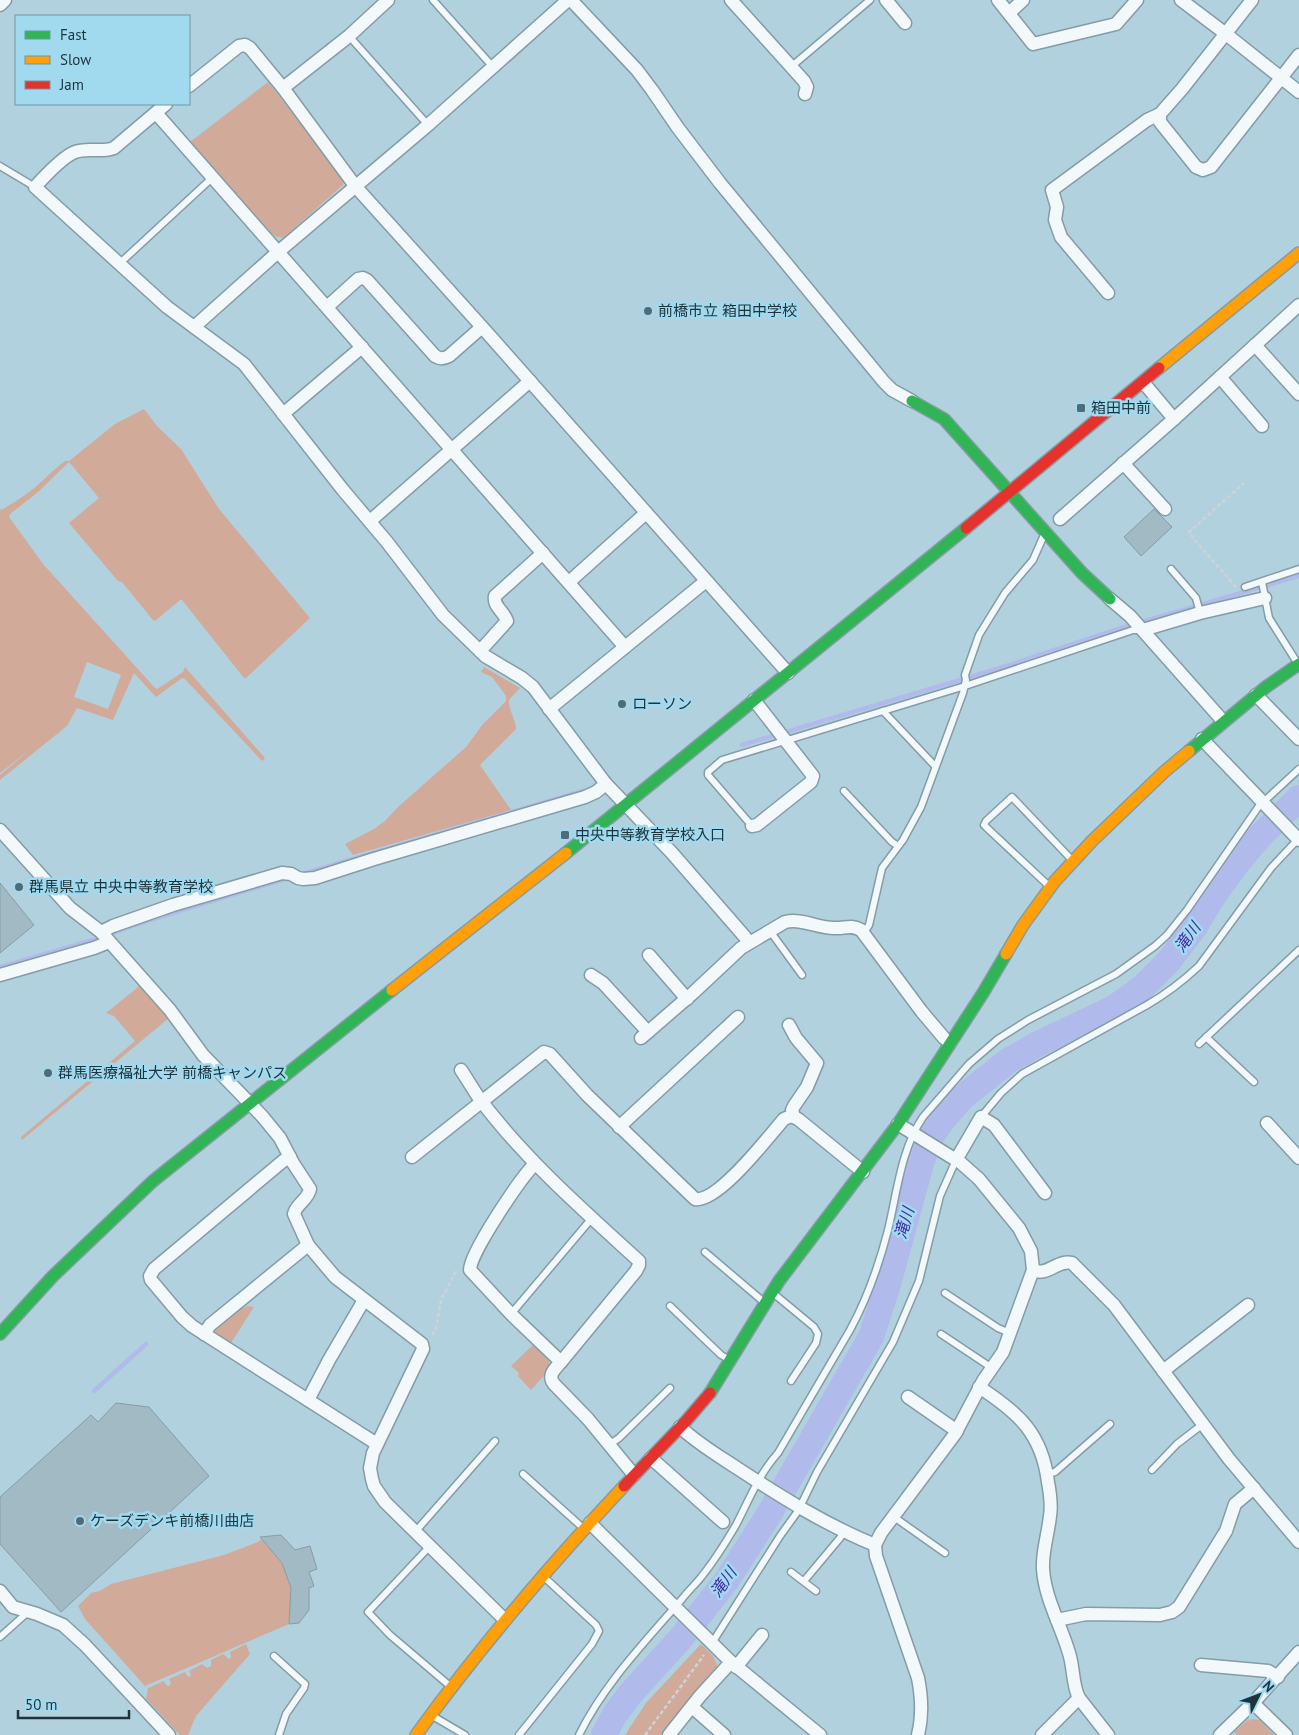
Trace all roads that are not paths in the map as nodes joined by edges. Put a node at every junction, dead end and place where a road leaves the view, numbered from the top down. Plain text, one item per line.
1 (5, 0) edge
2 (388, 0) edge
3 (433, 0) edge
4 (570, 0) edge
5 (731, 0) edge
6 (870, 0) edge
7 (886, 0) edge
8 (998, 0) edge
9 (1023, 0) edge
10 (1137, 0) edge
11 (1180, 0) edge
12 (1252, 0) edge
13 (0, 5) edge
14 (1009, 14) junction
15 (905, 22) dead end
16 (1226, 34) junction
17 (349, 36) junction
18 (1299, 55) edge
19 (792, 66) junction
20 (493, 67) junction
21 (1282, 78) junction
22 (190, 85) edge
23 (283, 88) junction
24 (1299, 92) edge
25 (805, 94) dead end
26 (165, 105) edge
27 (156, 113) junction
28 (1160, 114) junction
29 (428, 125) junction
30 (0, 166) edge
31 (212, 178) junction
32 (35, 187) junction
33 (356, 187) junction
34 (278, 252) junction
35 (1299, 253) edge
36 (119, 264) junction
37 (1108, 293) dead end
38 (1299, 305) edge
39 (327, 307) junction
40 (482, 326) junction
41 (194, 327) junction
42 (1255, 345) junction
43 (362, 347) junction
44 (1220, 377) junction
45 (530, 381) junction
46 (1143, 382) junction
47 (1299, 394) edge
48 (912, 401) joint
49 (284, 414) junction
50 (1174, 418) junction
51 (1262, 426) dead end
52 (452, 450) junction
53 (1123, 463) junction
54 (1009, 493) junction
55 (1166, 509) dead end
56 (646, 513) junction
57 (1060, 520) dead end
58 (370, 521) junction
59 (1045, 532) junction
60 (543, 553) junction
61 (1170, 569) dead end
62 (1299, 569) edge
63 (706, 581) junction
64 (569, 582) junction
65 (1245, 587) road end
66 (1264, 589) junction
67 (1110, 599) joint
68 (1199, 608) junction
69 (1143, 630) junction
70 (625, 647) junction
71 (480, 651) junction
72 (1298, 664) edge
73 (788, 673) junction
74 (965, 681) junction
75 (1256, 695) junction
76 (754, 700) junction
77 (549, 709) junction
78 (882, 711) junction
79 (1223, 721) junction
80 (1299, 738) edge
81 (1202, 739) junction
82 (786, 740) junction
83 (935, 766) junction
84 (1299, 769) edge
85 (606, 784) junction
86 (844, 791) dead end
87 (1264, 804) junction
88 (625, 806) junction
89 (752, 826) joint
90 (0, 830) edge
91 (1298, 838) edge
92 (898, 846) junction
93 (1072, 861) junction
94 (1050, 887) junction
95 (770, 931) junction
96 (864, 933) junction
97 (104, 936) junction
98 (748, 944) junction
99 (1299, 950) edge
100 (649, 955) dead end
101 (0, 975) edge
102 (592, 975) dead end
103 (802, 975) dead end
104 (687, 999) junction
105 (738, 1017) dead end
106 (789, 1025) dead end
107 (1206, 1037) junction
108 (950, 1043) junction
109 (1199, 1044) dead end
110 (460, 1070) dead end
111 (1254, 1082) dead end
112 (250, 1102) junction
113 (482, 1102) junction
114 (794, 1117) junction
115 (981, 1117) junction
116 (1267, 1123) dead end
117 (898, 1124) junction
118 (619, 1127) junction
119 (916, 1135) junction
120 (290, 1157) junction
121 (412, 1158) dead end
122 (1299, 1158) edge
123 (954, 1159) junction
124 (535, 1164) junction
125 (863, 1172) junction
126 (1044, 1193) dead end
127 (592, 1218) junction
128 (308, 1245) junction
129 (705, 1252) dead end
130 (1033, 1270) junction
131 (772, 1292) junction
132 (945, 1293) dead end
133 (364, 1300) junction
134 (766, 1304) junction
135 (1248, 1305) dead end
136 (670, 1306) dead end
137 (511, 1314) junction
138 (1010, 1333) junction
139 (0, 1334) edge
140 (204, 1334) junction
141 (941, 1334) dead end
142 (731, 1360) junction
143 (561, 1362) junction
144 (992, 1368) junction
145 (1163, 1371) junction
146 (791, 1381) dead end
147 (979, 1387) junction
148 (670, 1388) dead end
149 (908, 1397) dead end
150 (308, 1400) junction
151 (1110, 1424) dead end
152 (1203, 1424) junction
153 (680, 1427) junction
154 (956, 1431) junction
155 (495, 1441) dead end
156 (377, 1444) junction
157 (610, 1444) junction
158 (651, 1458) junction
159 (1152, 1470) dead end
160 (523, 1474) dead end
161 (1047, 1474) junction
162 (634, 1475) junction
163 (759, 1483) junction
164 (1254, 1488) junction
165 (798, 1505) junction
166 (894, 1517) junction
167 (723, 1522) dead end
168 (587, 1526) junction
169 (844, 1531) junction
170 (415, 1532) junction
171 (1299, 1542) edge
172 (875, 1545) junction
173 (430, 1546) junction
174 (945, 1553) dead end
175 (791, 1572) dead end
176 (543, 1576) junction
177 (804, 1580) junction
178 (0, 1591) edge
179 (816, 1591) dead end
180 (676, 1609) junction
181 (29, 1611) junction
182 (505, 1620) junction
183 (1057, 1620) junction
184 (762, 1635) dead end
185 (0, 1637) edge
186 (709, 1641) junction
187 (1299, 1652) edge
188 (274, 1656) dead end
189 (733, 1664) junction
190 (1201, 1665) dead end
191 (1278, 1676) junction
192 (451, 1687) junction
193 (1079, 1698) junction
194 (1253, 1703) junction
195 (692, 1707) junction
196 (430, 1714) junction
197 (169, 1735) edge
198 (279, 1735) edge
199 (416, 1735) edge
200 (465, 1735) edge
201 (519, 1735) edge
202 (579, 1735) edge
203 (669, 1735) edge
204 (724, 1735) edge
205 (820, 1735) edge
206 (918, 1735) edge
207 (1042, 1735) edge
208 (1108, 1735) edge
209 (1220, 1735) edge
210 (1286, 1735) edge

1 - 13 street
2 - 17 street
3 - 20 lane
4 - 20 street
4 - 48 street
5 - 19 street
6 - 19 lane
7 - 15 street
8 - 14 street
9 - 14 street
10 - 14 street
11 - 16 street
12 - 16 street
16 - 21 street
16 - 28 street
17 - 23 street
17 - 29 lane
18 - 21 street
19 - 25 street
20 - 29 street
21 - 24 street
21 - 28 street
22 - 23 street
23 - 33 street
26 - 27 street
27 - 31 street
27 - 32 street
28 - 37 street
29 - 33 street
30 - 32 lane
31 - 34 street
31 - 36 lane
32 - 36 street
33 - 34 street
33 - 40 street
34 - 39 street
34 - 41 street
35 - 46 street
36 - 41 street
38 - 42 street
39 - 40 street
39 - 43 street
40 - 45 street
41 - 49 street
42 - 44 street
42 - 47 street
43 - 49 street
43 - 52 street
44 - 50 street
44 - 51 street
45 - 52 street
45 - 56 street
46 - 50 street
46 - 54 street
48 - 54 street
49 - 58 street
50 - 53 street
52 - 58 street
52 - 60 street
53 - 55 street
53 - 57 street
54 - 59 street
54 - 73 street
56 - 63 street
56 - 64 street
58 - 71 street
59 - 67 street
59 - 74 lane
60 - 64 street
60 - 71 street
61 - 68 lane
62 - 66 lane
63 - 70 street
63 - 73 street
64 - 70 street
65 - 66 lane
66 - 68 street
66 - 72 lane
67 - 69 street
68 - 69 street
69 - 74 lane
69 - 79 street
70 - 77 street
71 - 77 street
72 - 75 street
73 - 76 street
74 - 78 lane
74 - 83 lane
75 - 79 street
75 - 80 street
76 - 82 street
76 - 88 street
77 - 85 street
78 - 82 lane
78 - 83 lane
79 - 81 street
81 - 87 street
81 - 93 street
82 - 89 street
82 - 89 lane
83 - 92 lane
84 - 87 lane
85 - 88 street
85 - 97 street
86 - 92 lane
87 - 91 street
87 - 119 lane
88 - 98 street
88 - 112 street
90 - 97 street
91 - 115 lane
92 - 96 lane
93 - 94 street
93 - 94 lane
94 - 108 street
95 - 96 street
95 - 98 street
95 - 103 lane
96 - 108 street
97 - 101 street
97 - 112 street
98 - 104 street
99 - 107 lane
100 - 104 street
102 - 104 street
105 - 118 street
106 - 114 street
107 - 109 lane
107 - 111 lane
108 - 117 street
110 - 113 street
112 - 120 street
112 - 139 street
113 - 118 street
113 - 121 street
113 - 124 street
114 - 118 street
114 - 125 street
115 - 123 street
115 - 126 street
116 - 122 street
117 - 119 street
117 - 125 street
119 - 123 street
119 - 163 lane
120 - 128 street
120 - 140 street
123 - 130 street
123 - 165 lane
124 - 127 street
124 - 137 street
125 - 131 street
127 - 137 lane
127 - 143 street
128 - 133 street
128 - 140 street
129 - 134 lane
130 - 138 street
130 - 145 street
131 - 134 street
131 - 146 lane
132 - 138 lane
133 - 150 street
133 - 156 street
134 - 142 street
135 - 145 street
136 - 142 lane
137 - 143 street
138 - 144 street
140 - 150 street
141 - 144 lane
142 - 153 street
143 - 157 street
144 - 147 street
145 - 152 street
147 - 154 street
147 - 161 street
148 - 157 lane
149 - 154 street
150 - 156 street
151 - 161 lane
152 - 159 lane
152 - 164 street
153 - 158 street
153 - 163 street
154 - 166 street
155 - 170 lane
156 - 170 street
157 - 162 street
158 - 162 street
158 - 167 street
160 - 168 lane
161 - 183 street
162 - 168 street
163 - 165 street
163 - 180 lane
164 - 171 street
164 - 183 street
165 - 169 street
165 - 186 lane
166 - 172 street
166 - 174 lane
168 - 176 street
168 - 180 street
169 - 172 street
169 - 177 lane
170 - 173 street
172 - 206 street
173 - 182 street
173 - 192 lane
175 - 177 lane
176 - 182 street
176 - 201 lane
177 - 179 lane
178 - 181 street
180 - 186 street
180 - 202 lane
181 - 185 lane
181 - 197 street
182 - 192 street
183 - 193 street
184 - 189 street
186 - 189 street
187 - 191 street
188 - 198 lane
189 - 195 street
189 - 205 street
190 - 191 street
191 - 194 street
192 - 196 street
193 - 207 street
193 - 208 street
194 - 209 street
194 - 210 street
195 - 203 street
195 - 204 street
196 - 199 street
196 - 200 lane

